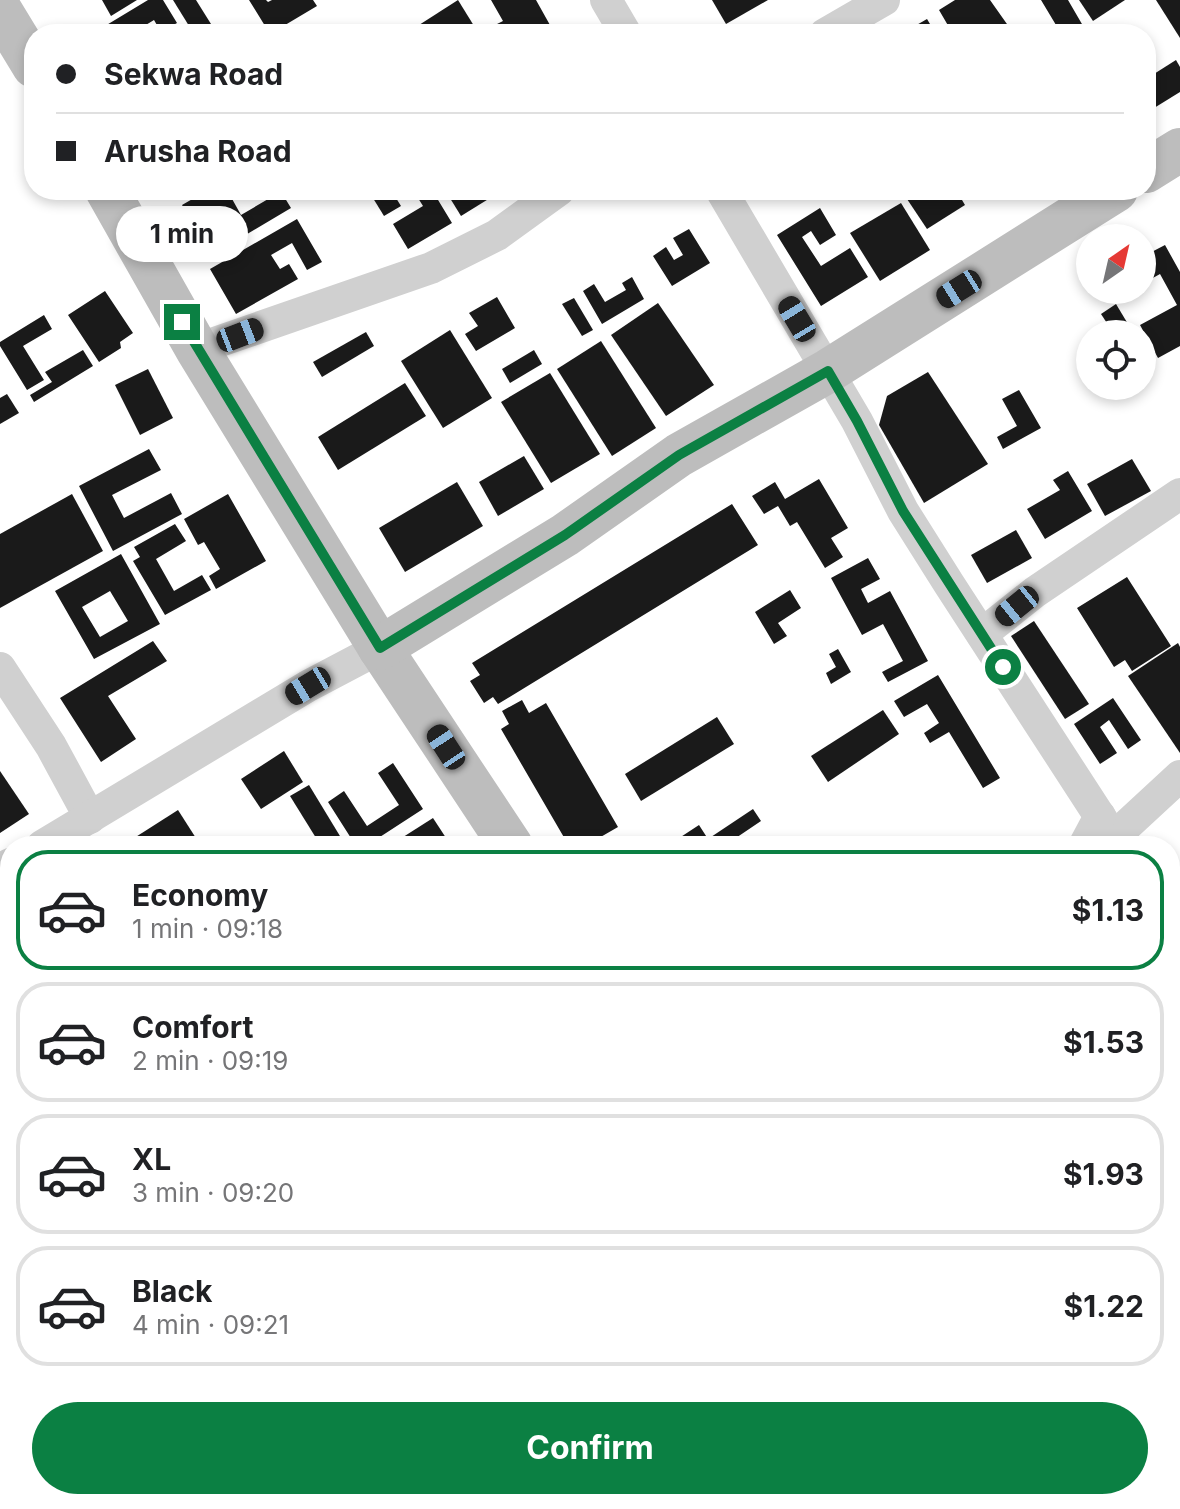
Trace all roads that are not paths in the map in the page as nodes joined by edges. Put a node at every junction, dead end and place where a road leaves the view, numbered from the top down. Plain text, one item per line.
1 (606, 0) edge
2 (884, 0) edge
3 (0, 10) edge
4 (620, 24) edge
5 (842, 24) edge
6 (24, 50) edge
7 (1180, 150) edge
8 (1156, 165) edge
9 (113, 200) edge
10 (545, 200) edge
11 (727, 200) edge
12 (1100, 200) edge
13 (197, 349) junction
14 (828, 371) junction
15 (1180, 494) edge
16 (982, 634) junction
17 (380, 648) junction
18 (0, 668) edge
19 (1180, 776) edge
20 (90, 818) junction
21 (59, 836) edge
22 (504, 836) edge
23 (1104, 836) edge

1 - 4 street
2 - 5 street
3 - 6 street
7 - 8 street
9 - 13 street
10 - 13 street
11 - 14 street
12 - 14 street
13 - 17 street
14 - 16 street
14 - 17 street
15 - 16 street
16 - 23 street
17 - 20 street
17 - 22 street
18 - 20 street
19 - 23 street
20 - 21 street

